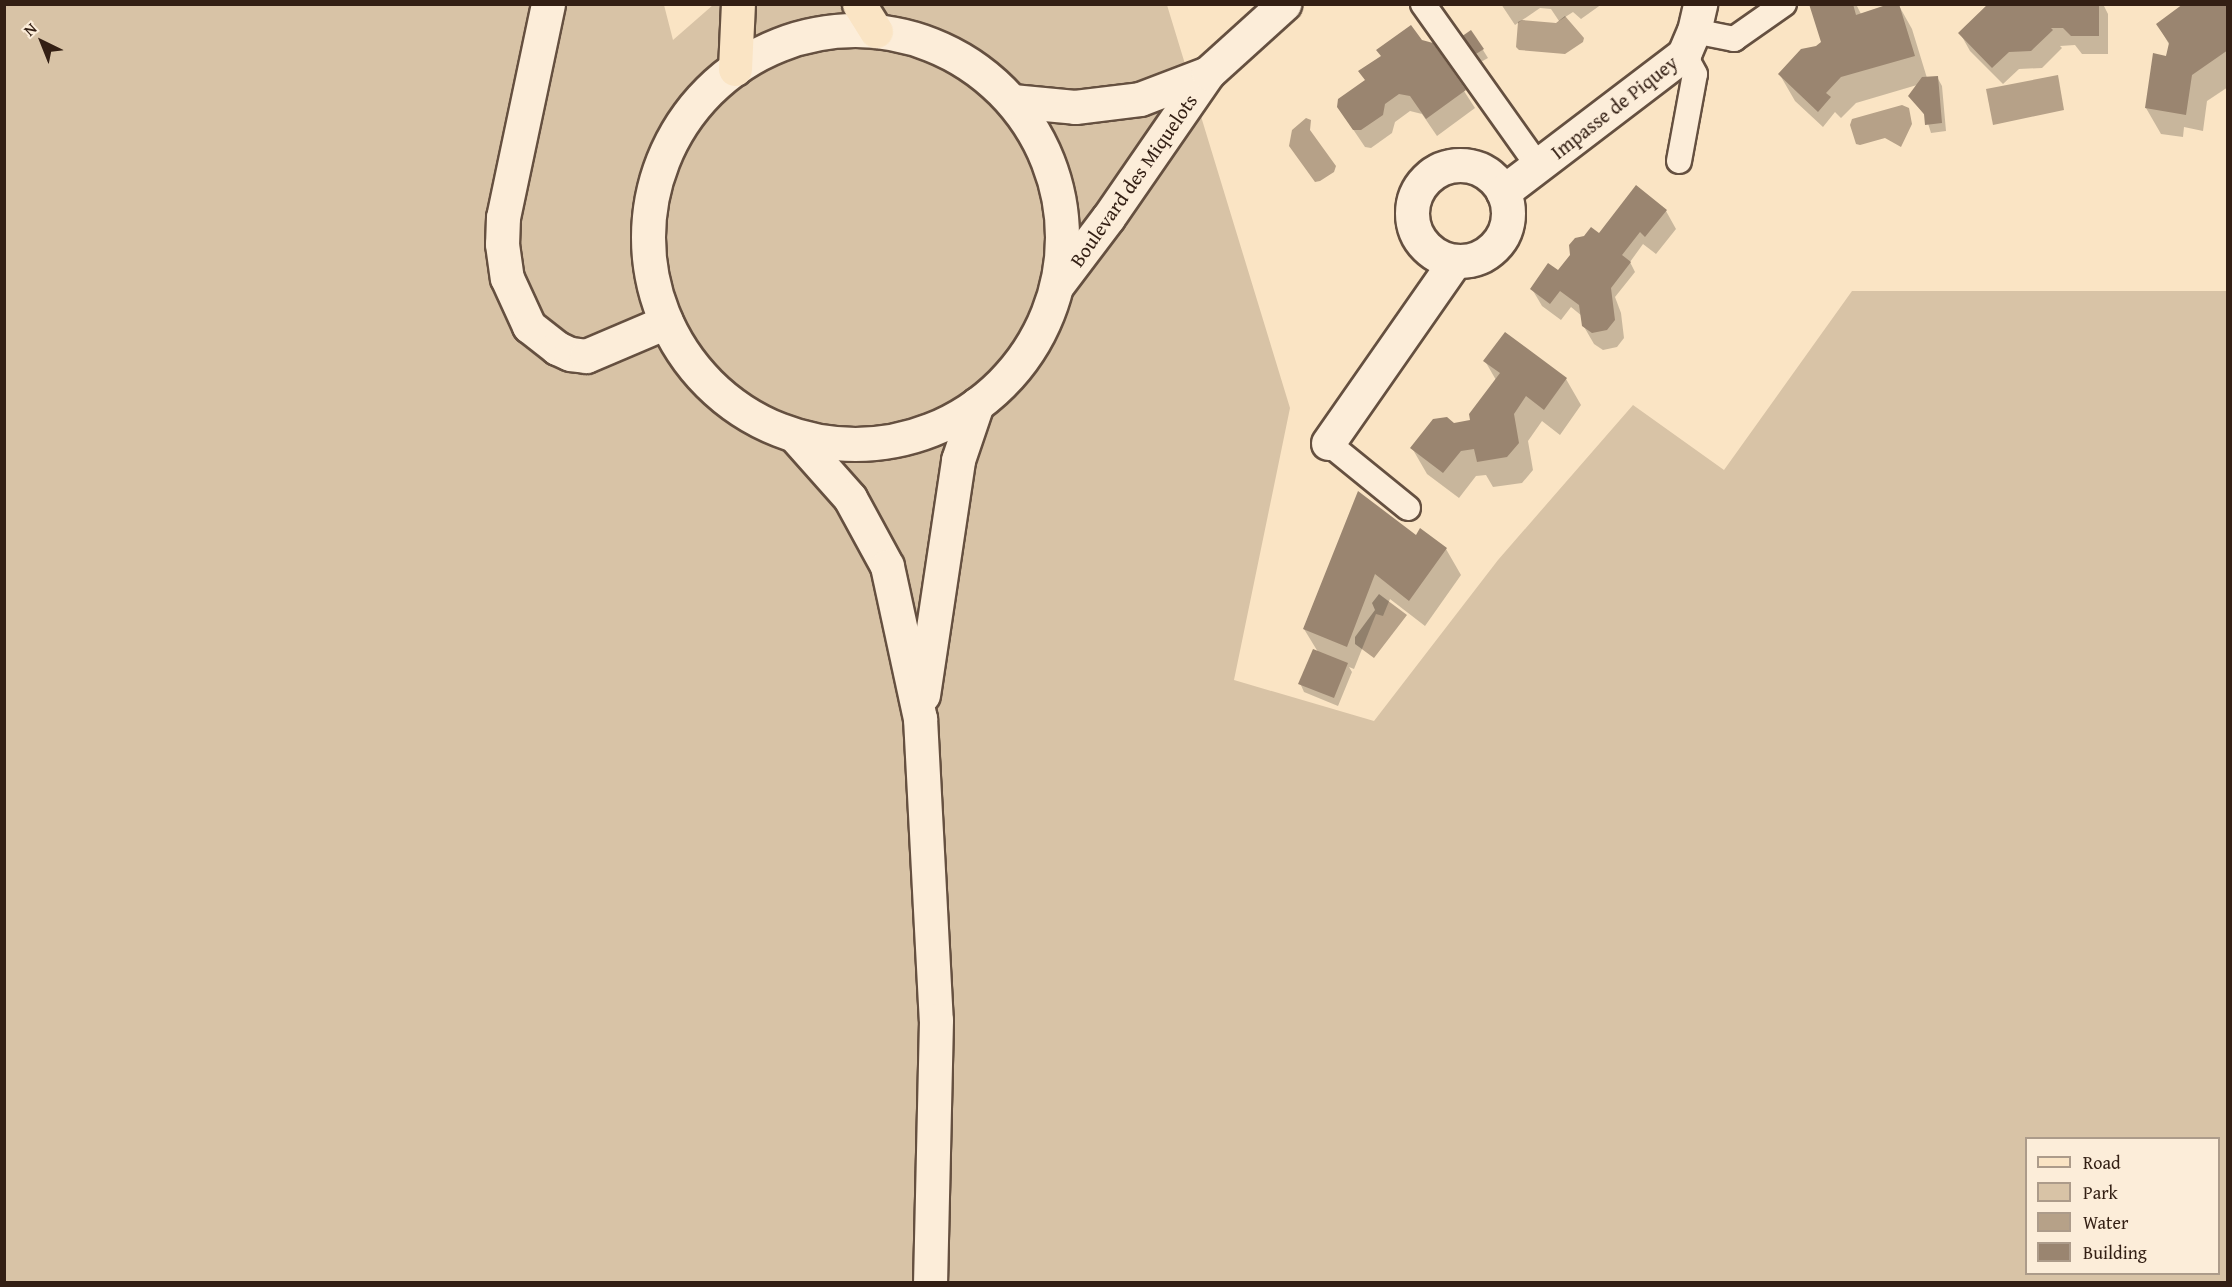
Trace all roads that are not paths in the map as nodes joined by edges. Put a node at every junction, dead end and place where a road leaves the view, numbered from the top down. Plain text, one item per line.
1 (549, 4) edge
2 (738, 4) edge
3 (1284, 4) edge
4 (1423, 4) edge
5 (1784, 4) edge
6 (867, 18) edge
7 (1693, 30) edge
8 (735, 69) junction
9 (1208, 73) junction
10 (1012, 101) junction
11 (1679, 160) dead end
12 (1538, 166) junction
13 (1503, 192) junction
14 (1455, 261) junction
15 (1056, 286) junction
16 (666, 322) junction
17 (977, 404) junction
18 (795, 436) junction
19 (1328, 443) joint
20 (1408, 508) dead end
21 (920, 718) junction
22 (930, 1282) edge

1 - 16 main road
2 - 8 main road
3 - 9 main road, Boulevard des Miquelots
4 - 12 lane
5 - 7 lane
6 - 8 main road
6 - 10 main road
7 - 11 lane
7 - 12 main road, Impasse de Piquey
8 - 16 main road
9 - 10 main road, Boulevard des Miquelots
9 - 15 main road, Boulevard des Miquelots
10 - 15 main road
12 - 13 main road, Impasse de Piquey
13 - 14 main road
13 - 14 main road
14 - 19 main road
15 - 17 main road
16 - 18 main road
17 - 18 main road
17 - 21 main road
18 - 21 main road
19 - 20 lane
21 - 22 main road

